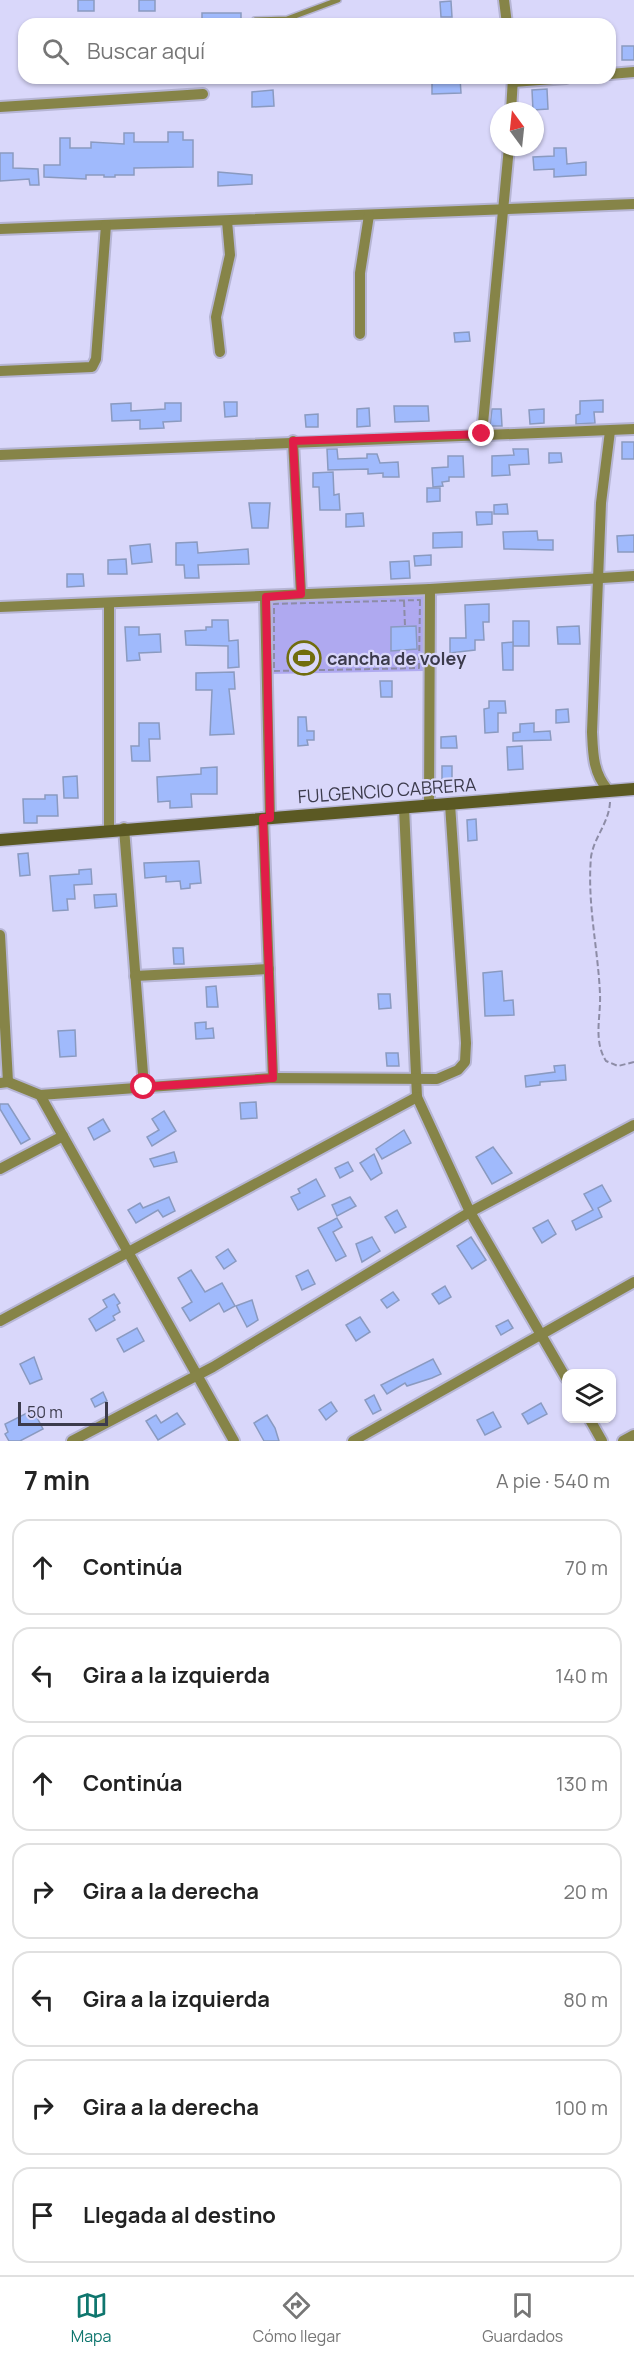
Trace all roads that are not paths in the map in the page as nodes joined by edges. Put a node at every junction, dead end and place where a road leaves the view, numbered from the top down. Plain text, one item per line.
1 (338, 0) edge
2 (504, 0) edge
3 (288, 18) edge
4 (506, 18) edge
5 (634, 72) edge
6 (616, 74) edge
7 (513, 84) edge
8 (203, 94) dead end
9 (512, 102) edge
10 (0, 107) edge
11 (508, 156) edge
12 (634, 204) edge
13 (504, 209) junction
14 (369, 215) junction
15 (227, 220) junction
16 (106, 225) junction
17 (0, 229) edge
18 (360, 334) dead end
19 (220, 352) dead end
20 (0, 371) edge
21 (634, 429) edge
22 (610, 431) junction
23 (482, 434) junction
24 (293, 441) junction
25 (0, 455) edge
26 (634, 576) edge
27 (598, 579) junction
28 (430, 589) junction
29 (301, 594) junction
30 (266, 597) junction
31 (109, 603) junction
32 (0, 607) edge
33 (634, 789) edge
34 (608, 790) junction
35 (450, 804) junction
36 (429, 805) junction
37 (404, 807) junction
38 (266, 818) junction
39 (124, 828) junction
40 (109, 829) junction
41 (0, 840) edge
42 (0, 936) edge
43 (269, 969) junction
44 (135, 976) junction
45 (273, 1078) junction
46 (416, 1079) junction
47 (4, 1082) edge
48 (144, 1087) junction
49 (40, 1095) junction
50 (417, 1097) junction
51 (634, 1125) edge
52 (63, 1136) junction
53 (0, 1168) edge
54 (470, 1212) junction
55 (129, 1250) junction
56 (634, 1282) edge
57 (0, 1321) edge
58 (542, 1334) junction
59 (562, 1369) edge
60 (197, 1375) junction
61 (592, 1423) edge
62 (634, 1435) edge
63 (72, 1441) edge
64 (234, 1441) edge
65 (353, 1441) edge
66 (602, 1441) edge
67 (623, 1441) edge

1 - 3 lane
2 - 4 street
5 - 6 street
7 - 9 street
8 - 10 street
11 - 13 street
12 - 13 street
13 - 14 street
13 - 23 street
14 - 15 street
14 - 18 street
15 - 16 street
15 - 19 street
16 - 17 street
16 - 20 street
21 - 22 street
22 - 23 street
22 - 27 street
23 - 24 street
24 - 25 street
24 - 29 street
26 - 27 street
27 - 28 street
27 - 34 street
28 - 29 street
28 - 36 street
29 - 30 street
30 - 31 street
30 - 38 street
31 - 32 street
31 - 40 street
33 - 34 main road, FULGENCIO CABRERA
34 - 35 main road, FULGENCIO CABRERA
35 - 36 main road, FULGENCIO CABRERA
35 - 46 street
36 - 37 main road, FULGENCIO CABRERA
37 - 38 main road, FULGENCIO CABRERA
37 - 46 street
38 - 39 main road, FULGENCIO CABRERA
38 - 43 street
39 - 40 main road, FULGENCIO CABRERA
39 - 44 street
40 - 41 main road, FULGENCIO CABRERA
42 - 47 street
43 - 44 street
43 - 45 street
44 - 48 street
45 - 46 street
45 - 48 street
46 - 50 street
47 - 49 street
48 - 49 street
49 - 52 street
50 - 54 street
50 - 55 street
51 - 54 street
52 - 53 street
52 - 55 street
54 - 58 street
54 - 60 street
55 - 57 street
55 - 60 street
56 - 58 street
58 - 59 street
58 - 65 street
60 - 63 street
60 - 64 street
61 - 66 street
62 - 67 street

